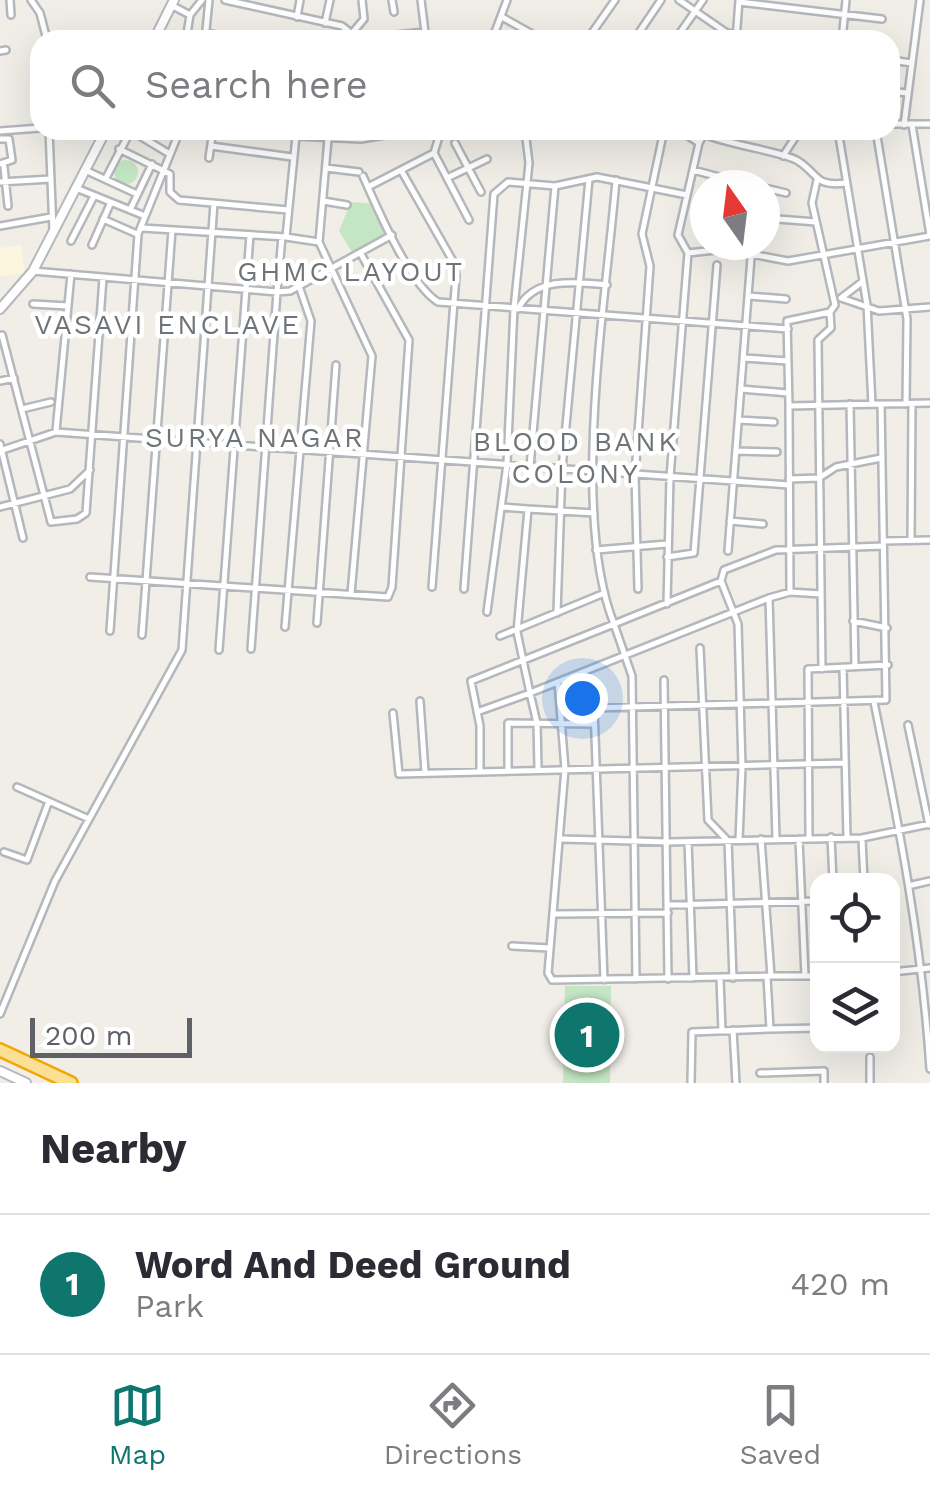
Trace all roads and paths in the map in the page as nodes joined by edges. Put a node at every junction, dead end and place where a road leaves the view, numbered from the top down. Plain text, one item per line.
1 (10, 0) edge
2 (31, 0) edge
3 (205, 0) edge
4 (225, 0) edge
5 (300, 0) edge
6 (330, 0) edge
7 (362, 0) edge
8 (392, 0) edge
9 (421, 0) edge
10 (507, 0) edge
11 (615, 0) edge
12 (661, 0) edge
13 (679, 0) edge
14 (703, 0) edge
15 (846, 0) edge
16 (920, 0) edge
17 (739, 1) edge
18 (173, 2) edge
19 (694, 11) junction
20 (394, 12) dead end
21 (10, 15) dead end
22 (190, 15) junction
23 (844, 15) junction
24 (296, 17) junction
25 (502, 17) junction
26 (882, 18) dead end
27 (325, 23) junction
28 (44, 30) edge
29 (159, 30) edge
30 (188, 30) edge
31 (205, 30) edge
32 (347, 30) edge
33 (355, 30) edge
34 (424, 30) edge
35 (496, 30) edge
36 (525, 30) edge
37 (594, 30) edge
38 (641, 30) edge
39 (682, 30) edge
40 (723, 30) edge
41 (737, 30) edge
42 (843, 30) edge
43 (900, 61) edge
44 (912, 63) junction
45 (900, 92) edge
46 (908, 93) junction
47 (900, 124) edge
48 (904, 124) junction
49 (930, 124) edge
50 (912, 125) junction
51 (30, 130) edge
52 (0, 136) edge
53 (49, 140) edge
54 (101, 140) edge
55 (125, 140) edge
56 (147, 140) edge
57 (175, 140) edge
58 (212, 140) edge
59 (295, 140) edge
60 (328, 140) edge
61 (438, 140) edge
62 (526, 140) edge
63 (662, 140) edge
64 (693, 140) edge
65 (701, 140) edge
66 (720, 140) edge
67 (793, 140) edge
68 (839, 140) edge
69 (878, 140) edge
70 (454, 142) dead end
71 (699, 144) junction
72 (211, 146) junction
73 (119, 149) junction
74 (168, 153) junction
75 (434, 153) junction
76 (783, 156) junction
77 (209, 158) dead end
78 (292, 158) junction
79 (487, 158) dead end
80 (152, 164) junction
81 (2, 165) edge
82 (326, 168) junction
83 (468, 168) junction
84 (85, 170) junction
85 (166, 170) junction
86 (401, 170) junction
87 (692, 170) edge
88 (51, 178) junction
89 (106, 178) junction
90 (446, 178) junction
91 (589, 179) junction
92 (616, 180) junction
93 (690, 180) edge
94 (816, 180) junction
95 (3, 181) edge
96 (525, 183) junction
97 (846, 184) junction
98 (555, 186) junction
99 (368, 187) junction
100 (652, 187) junction
101 (76, 188) junction
102 (481, 192) dead end
103 (780, 192) edge
104 (786, 193) dead end
105 (138, 194) junction
106 (687, 194) junction
107 (94, 196) junction
108 (110, 202) junction
109 (323, 202) junction
110 (214, 203) junction
111 (347, 204) dead end
112 (8, 206) dead end
113 (130, 210) junction
114 (288, 210) junction
115 (144, 216) junction
116 (53, 217) junction
117 (103, 219) junction
118 (780, 219) edge
119 (469, 220) dead end
120 (816, 222) junction
121 (0, 226) edge
122 (172, 230) junction
123 (52, 231) junction
124 (139, 231) junction
125 (210, 233) junction
126 (250, 235) junction
127 (392, 235) junction
128 (930, 235) edge
129 (284, 237) junction
130 (71, 241) dead end
131 (319, 242) junction
132 (896, 242) junction
133 (92, 244) dead end
134 (856, 249) junction
135 (688, 253) joint
136 (361, 254) junction
137 (822, 255) junction
138 (750, 260) edge
139 (780, 260) edge
140 (717, 265) dead end
141 (331, 268) junction
142 (32, 271) junction
143 (71, 274) junction
144 (103, 278) junction
145 (134, 280) junction
146 (167, 282) junction
147 (578, 282) junction
148 (862, 282) junction
149 (206, 285) junction
150 (607, 285) junction
151 (299, 286) junction
152 (546, 286) junction
153 (245, 289) junction
154 (276, 292) junction
155 (750, 296) junction
156 (841, 298) junction
157 (786, 299) dead end
158 (833, 299) junction
159 (32, 304) dead end
160 (453, 304) junction
161 (3, 305) edge
162 (867, 305) junction
163 (68, 306) junction
164 (485, 306) junction
165 (930, 307) edge
166 (516, 308) junction
167 (905, 309) junction
168 (544, 310) junction
169 (830, 312) junction
170 (575, 313) junction
171 (604, 315) junction
172 (644, 318) junction
173 (683, 321) junction
174 (713, 324) junction
175 (747, 326) junction
176 (788, 328) junction
177 (2, 334) dead end
178 (744, 358) junction
179 (788, 361) junction
180 (336, 366) dead end
181 (14, 378) junction
182 (0, 381) edge
183 (742, 390) junction
184 (790, 393) junction
185 (51, 402) dead end
186 (850, 404) junction
187 (872, 404) junction
188 (880, 404) junction
189 (909, 404) junction
190 (930, 404) edge
191 (818, 405) junction
192 (789, 406) junction
193 (22, 409) junction
194 (739, 420) junction
195 (774, 422) dead end
196 (56, 432) junction
197 (91, 434) junction
198 (124, 435) junction
199 (156, 440) junction
200 (30, 441) junction
201 (193, 443) junction
202 (234, 446) junction
203 (1, 448) edge
204 (265, 448) junction
205 (298, 450) junction
206 (736, 450) junction
207 (777, 452) dead end
208 (330, 453) junction
209 (363, 456) junction
210 (398, 458) junction
211 (882, 458) junction
212 (441, 461) junction
213 (850, 463) junction
214 (474, 464) junction
215 (507, 464) junction
216 (530, 467) junction
217 (562, 469) junction
218 (90, 470) junction
219 (594, 470) junction
220 (635, 475) junction
221 (4, 477) edge
222 (670, 477) junction
223 (820, 478) junction
224 (701, 480) junction
225 (734, 482) junction
226 (789, 482) junction
227 (45, 495) junction
228 (14, 502) junction
229 (0, 507) edge
230 (502, 507) junction
231 (528, 509) junction
232 (562, 510) junction
233 (594, 513) junction
234 (730, 521) junction
235 (763, 524) dead end
236 (23, 538) dead end
237 (911, 540) junction
238 (930, 540) edge
239 (667, 544) junction
240 (883, 544) junction
241 (821, 546) junction
242 (637, 547) junction
243 (850, 547) junction
244 (793, 548) junction
245 (596, 550) junction
246 (728, 551) dead end
247 (667, 557) junction
248 (90, 577) dead end
249 (113, 578) junction
250 (146, 580) junction
251 (721, 581) junction
252 (183, 583) junction
253 (224, 586) junction
254 (432, 587) dead end
255 (255, 588) junction
256 (464, 589) dead end
257 (289, 590) junction
258 (638, 590) dead end
259 (319, 592) junction
260 (790, 592) junction
261 (351, 594) junction
262 (602, 594) junction
263 (820, 594) junction
264 (769, 598) junction
265 (667, 604) junction
266 (488, 612) dead end
267 (734, 612) junction
268 (557, 614) junction
269 (853, 621) junction
270 (317, 623) dead end
271 (614, 624) junction
272 (285, 628) dead end
273 (886, 628) junction
274 (110, 631) dead end
275 (517, 632) junction
276 (142, 635) dead end
277 (500, 636) dead end
278 (700, 648) dead end
279 (251, 649) dead end
280 (219, 650) dead end
281 (625, 654) junction
282 (521, 660) junction
283 (888, 666) junction
284 (854, 667) junction
285 (842, 668) junction
286 (822, 669) junction
287 (664, 680) dead end
288 (558, 682) junction
289 (530, 693) junction
290 (420, 700) dead end
291 (874, 702) junction
292 (843, 703) junction
293 (774, 704) junction
294 (808, 704) junction
295 (741, 705) junction
296 (702, 706) junction
297 (632, 707) junction
298 (665, 707) junction
299 (477, 712) junction
300 (393, 713) dead end
301 (537, 723) junction
302 (564, 723) junction
303 (595, 724) junction
304 (908, 726) dead end
305 (844, 764) junction
306 (810, 765) junction
307 (705, 766) junction
308 (742, 766) junction
309 (775, 766) junction
310 (666, 767) junction
311 (636, 768) junction
312 (538, 769) junction
313 (565, 769) junction
314 (596, 769) junction
315 (480, 770) junction
316 (508, 770) junction
317 (425, 772) junction
318 (17, 787) dead end
319 (49, 801) junction
320 (89, 819) junction
321 (930, 826) edge
322 (901, 833) junction
323 (846, 836) junction
324 (831, 837) junction
325 (562, 838) junction
326 (799, 838) junction
327 (810, 838) junction
328 (862, 838) junction
329 (761, 839) junction
330 (776, 839) junction
331 (739, 840) junction
332 (728, 841) junction
333 (602, 842) junction
334 (635, 842) junction
335 (668, 842) junction
336 (688, 842) junction
337 (4, 852) dead end
338 (833, 873) edge
339 (864, 873) edge
340 (930, 881) edge
341 (912, 884) junction
342 (802, 902) junction
343 (810, 902) edge
344 (669, 904) junction
345 (690, 904) junction
346 (730, 905) junction
347 (766, 905) junction
348 (668, 913) junction
349 (556, 914) junction
350 (636, 914) junction
351 (602, 915) junction
352 (512, 946) dead end
353 (550, 948) junction
354 (927, 969) edge
355 (900, 971) edge
356 (769, 976) junction
357 (805, 976) junction
358 (810, 976) edge
359 (693, 978) junction
360 (720, 978) junction
361 (733, 978) junction
362 (636, 979) junction
363 (668, 979) junction
364 (604, 980) junction
365 (0, 1014) edge
366 (810, 1028) edge
367 (770, 1029) junction
368 (734, 1030) junction
369 (722, 1031) junction
370 (0, 1050) edge
371 (870, 1057) dead end
372 (0, 1058) edge
373 (930, 1069) edge
374 (760, 1073) dead end
375 (0, 1075) edge
376 (26, 1083) edge
377 (54, 1083) edge
378 (71, 1083) edge
379 (690, 1083) edge
380 (736, 1083) edge
381 (824, 1083) edge
382 (870, 1083) edge

1 - 21 street
2 - 28 street
3 - 22 street
3 - 31 street
4 - 24 street
5 - 24 street
6 - 27 street
7 - 33 street
8 - 20 street
9 - 34 street
10 - 25 street
11 - 37 street
12 - 38 street
13 - 19 street
14 - 19 street
15 - 23 street
16 - 44 street
17 - 23 street
17 - 41 street
18 - 22 street
18 - 29 street
19 - 39 street
19 - 40 street
22 - 30 street
23 - 26 street
23 - 42 street
24 - 27 street
25 - 35 street
25 - 36 street
27 - 32 street
43 - 44 street
44 - 46 street
45 - 46 street
46 - 48 street
47 - 48 street
48 - 50 street
49 - 50 street
50 - 128 street
51 - 52 street
52 - 81 street
53 - 88 street
54 - 84 street
55 - 73 street
56 - 74 street
57 - 74 street
58 - 72 street
59 - 78 street
60 - 82 street
61 - 75 street
62 - 96 street
63 - 100 street
64 - 71 street
65 - 71 street
66 - 76 street
67 - 76 street
68 - 97 street
69 - 132 street
70 - 83 street
71 - 87 street
72 - 77 street
72 - 78 street
73 - 80 street
73 - 89 street
74 - 85 street
75 - 86 street
75 - 90 street
76 - 94 street
78 - 114 street
79 - 83 street
80 - 85 street
80 - 105 street
81 - 95 street
82 - 99 street
82 - 109 street
83 - 90 street
83 - 102 street
84 - 89 street
84 - 101 street
85 - 110 street
85 - 115 street
86 - 99 street
86 - 160 street
88 - 95 street
88 - 116 street
89 - 105 street
90 - 119 street
91 - 92 street
91 - 98 street
91 - 147 street
92 - 100 street
92 - 150 street
93 - 106 street
94 - 97 street
94 - 120 street
95 - 112 street
96 - 98 street
96 - 164 street
96 - 166 street
97 - 134 street
98 - 152 street
99 - 127 street
100 - 106 street
100 - 172 street
101 - 107 street
101 - 123 street
103 - 104 street
105 - 113 street
106 - 135 street
107 - 108 street
107 - 130 street
108 - 113 street
108 - 117 street
109 - 111 street
109 - 131 street
110 - 114 street
110 - 125 street
113 - 115 street
114 - 129 street
115 - 124 street
116 - 121 street
116 - 123 street
117 - 124 street
117 - 133 street
118 - 120 street
120 - 137 street
122 - 124 street
122 - 125 street
122 - 146 street
123 - 142 street
124 - 145 street
125 - 126 street
125 - 149 street
126 - 129 street
126 - 153 street
127 - 136 street
127 - 160 street
128 - 132 street
129 - 131 street
129 - 154 street
131 - 141 street
132 - 134 street
132 - 167 street
134 - 137 street
134 - 148 street
135 - 173 street
136 - 141 street
136 - 210 street
137 - 139 street
137 - 158 street
138 - 155 street
140 - 174 street
141 - 151 street
141 - 209 street
142 - 143 street
142 - 161 street
143 - 144 street
143 - 163 street
144 - 145 street
144 - 197 street
145 - 146 street
145 - 198 street
146 - 149 street
146 - 199 street
147 - 150 street
147 - 152 street
147 - 170 street
148 - 156 street
148 - 162 street
149 - 153 street
149 - 201 street
150 - 171 street
151 - 154 street
151 - 205 street
152 - 166 street
152 - 168 street
153 - 154 street
153 - 202 street
154 - 204 street
155 - 157 street
155 - 175 street
156 - 158 street
156 - 162 street
158 - 169 street
159 - 163 street
160 - 164 street
160 - 212 street
162 - 167 street
162 - 187 street
163 - 196 street
164 - 166 street
164 - 214 street
165 - 167 street
166 - 168 street
166 - 215 street
167 - 189 street
168 - 170 street
168 - 216 street
169 - 176 street
169 - 191 street
170 - 171 street
170 - 217 street
171 - 172 street
171 - 219 street
172 - 173 street
172 - 220 street
173 - 174 street
173 - 222 street
174 - 175 street
174 - 224 street
175 - 176 street
175 - 178 street
176 - 179 street
177 - 181 street
178 - 179 street
178 - 183 street
179 - 184 street
180 - 208 street
181 - 182 street
181 - 193 street
183 - 184 street
183 - 194 street
184 - 192 street
185 - 193 street
186 - 187 street
186 - 191 street
186 - 213 street
187 - 188 street
188 - 189 street
188 - 211 street
189 - 190 street
189 - 237 street
191 - 192 street
191 - 223 street
192 - 226 street
193 - 200 street
194 - 195 street
194 - 206 street
196 - 197 street
196 - 200 street
197 - 198 street
197 - 218 street
198 - 199 street
198 - 249 street
199 - 201 street
199 - 250 street
200 - 203 street
200 - 227 street
201 - 202 street
201 - 252 street
202 - 204 street
202 - 253 street
203 - 221 street
204 - 205 street
204 - 255 street
205 - 208 street
205 - 257 street
206 - 207 street
206 - 225 street
208 - 209 street
208 - 259 street
209 - 210 street
209 - 261 street
210 - 212 street
210 - 261 street
211 - 213 street
211 - 240 street
212 - 214 street
212 - 254 street
213 - 223 street
213 - 243 street
214 - 215 street
214 - 256 street
215 - 216 street
215 - 230 street
216 - 217 street
217 - 219 street
217 - 232 street
218 - 227 street
218 - 227 street
219 - 220 street
219 - 233 street
220 - 222 street
220 - 242 street
221 - 228 street
222 - 224 street
222 - 239 street
223 - 226 street
223 - 241 street
224 - 225 street
224 - 247 street
225 - 226 street
225 - 234 street
226 - 244 street
227 - 228 street
228 - 229 street
228 - 236 street
230 - 231 street
230 - 266 street
231 - 232 street
231 - 275 street
232 - 233 street
232 - 268 street
233 - 245 street
234 - 235 street
234 - 246 street
237 - 238 street
237 - 240 street
239 - 242 street
239 - 247 street
240 - 243 street
240 - 273 street
241 - 243 street
241 - 244 street
241 - 263 street
242 - 245 street
242 - 258 street
243 - 269 street
244 - 251 street
244 - 260 street
245 - 262 street
247 - 265 street
248 - 249 street
249 - 250 street
249 - 274 street
250 - 252 street
250 - 276 street
251 - 265 street
251 - 267 street
252 - 253 street
252 - 320 street
253 - 255 street
253 - 280 street
255 - 257 street
255 - 279 street
257 - 259 street
257 - 272 street
259 - 261 street
259 - 270 street
260 - 263 street
260 - 264 street
262 - 268 street
262 - 271 street
263 - 286 street
264 - 267 street
264 - 293 street
265 - 271 street
267 - 281 street
267 - 295 street
268 - 275 street
269 - 273 street
269 - 284 street
271 - 281 street
271 - 282 street
273 - 283 street
275 - 277 street
275 - 282 street
278 - 296 street
281 - 288 street
281 - 297 street
282 - 289 street
282 - 299 street
283 - 284 street
283 - 291 street
284 - 285 street
285 - 286 street
285 - 292 street
286 - 294 street
287 - 298 street
288 - 289 street
288 - 302 street
289 - 299 street
289 - 301 street
290 - 317 street
291 - 292 street
291 - 322 street
292 - 294 street
292 - 305 street
293 - 294 street
293 - 295 street
293 - 309 street
294 - 306 street
295 - 296 street
295 - 308 street
296 - 298 street
296 - 307 street
297 - 298 street
297 - 303 street
297 - 311 street
298 - 310 street
299 - 315 street
300 - 317 street
301 - 302 street
301 - 312 street
301 - 316 street
302 - 303 street
302 - 313 street
303 - 314 street
304 - 321 street
305 - 306 street
305 - 323 street
306 - 309 street
306 - 327 street
307 - 308 street
307 - 310 street
307 - 332 street
308 - 309 street
308 - 331 street
309 - 330 street
310 - 311 street
310 - 335 street
311 - 314 street
311 - 334 street
312 - 313 street
312 - 316 street
313 - 314 street
313 - 325 street
314 - 333 street
315 - 316 street
315 - 317 street
318 - 319 street
319 - 320 street
319 - 337 street
320 - 365 street
321 - 322 street
322 - 328 street
322 - 341 street
323 - 324 street
323 - 328 street
324 - 327 street
324 - 338 street
325 - 333 street
325 - 349 street
326 - 327 street
326 - 330 street
326 - 342 street
328 - 339 street
329 - 330 street
329 - 331 street
329 - 347 street
331 - 332 street
332 - 336 street
332 - 346 street
333 - 334 street
333 - 351 street
334 - 335 street
334 - 350 street
335 - 336 street
335 - 344 street
336 - 345 street
340 - 341 street
341 - 354 street
342 - 343 street
342 - 347 street
342 - 357 street
344 - 345 street
344 - 348 street
345 - 346 street
345 - 359 street
346 - 347 street
346 - 361 street
347 - 356 street
348 - 350 street
348 - 363 street
349 - 351 street
349 - 353 street
350 - 351 street
350 - 362 street
351 - 364 street
352 - 353 street
353 - 364 street
354 - 355 street
354 - 373 street
356 - 357 street
356 - 361 street
356 - 367 street
357 - 358 street
359 - 360 street
359 - 363 street
360 - 361 street
360 - 369 street
362 - 363 street
362 - 364 street
366 - 367 street
367 - 368 street
368 - 369 street
368 - 380 street
369 - 379 street
370 - 378 highway
371 - 382 street
372 - 377 highway
374 - 381 street
375 - 376 street

